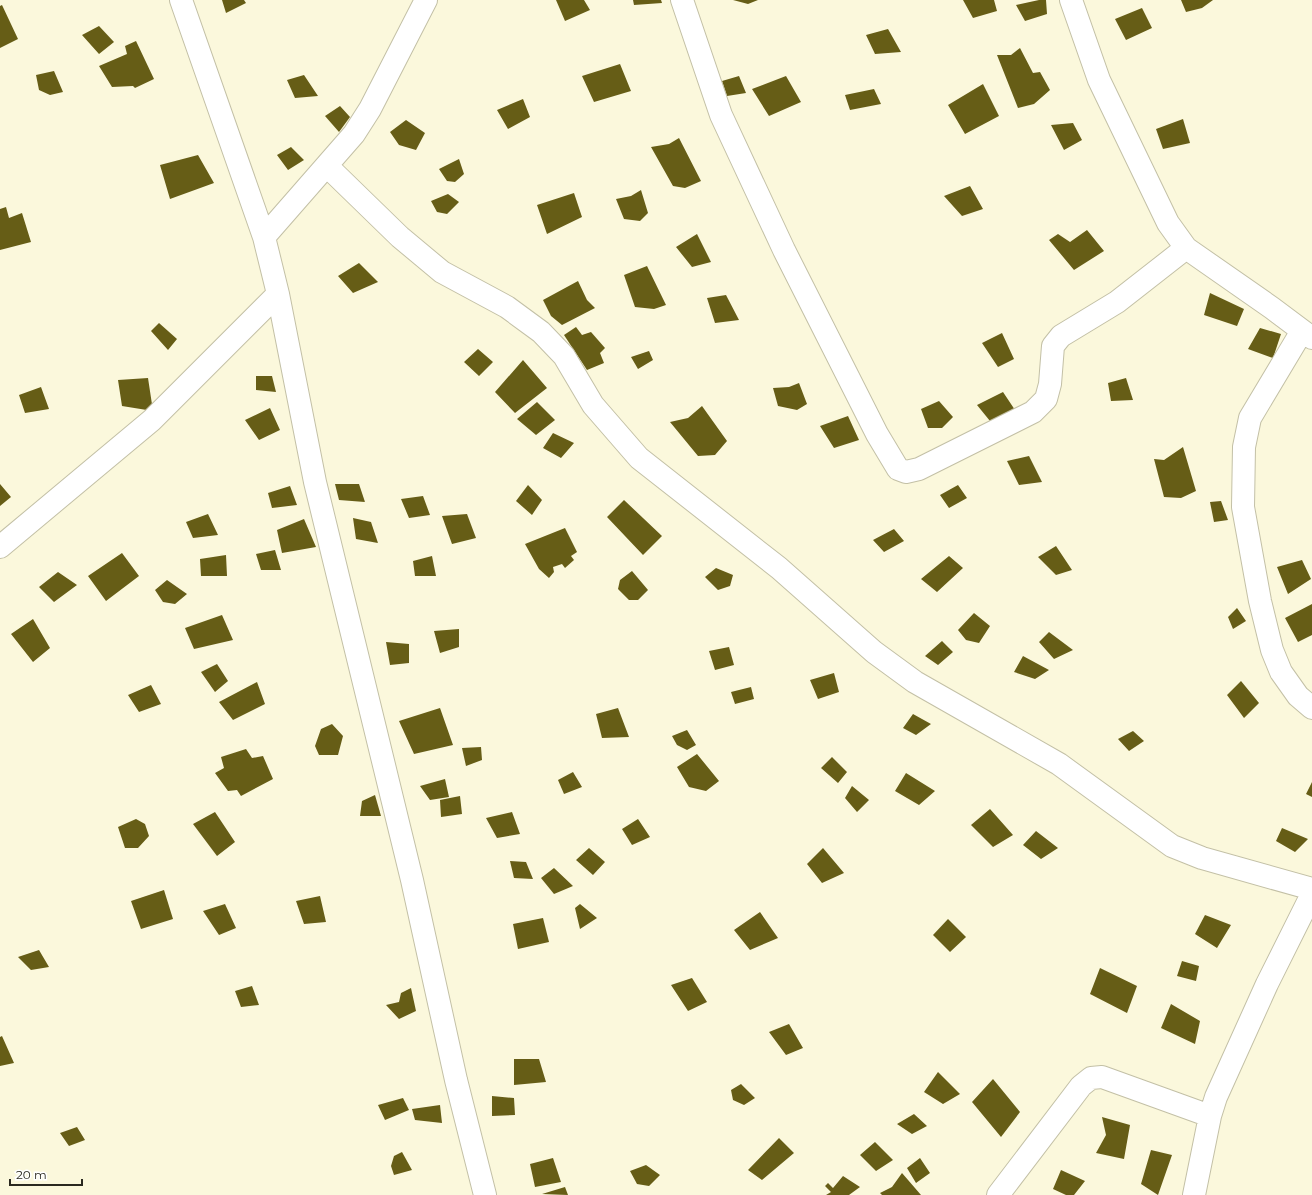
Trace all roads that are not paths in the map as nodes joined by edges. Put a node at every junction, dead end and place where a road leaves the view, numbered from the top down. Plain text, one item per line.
1 (180, 0) edge
2 (426, 0) edge
3 (682, 0) edge
4 (1072, 0) edge
5 (327, 166) junction
6 (264, 236) junction
7 (1186, 248) junction
8 (278, 294) junction
9 (1307, 335) edge
10 (0, 547) edge
11 (1312, 708) edge
12 (1312, 889) edge
13 (1312, 894) edge
14 (1210, 1116) junction
15 (485, 1195) edge
16 (998, 1195) edge
17 (1194, 1195) edge

1 - 6 street
2 - 5 street
3 - 7 street
4 - 7 street
5 - 6 street
5 - 12 street
6 - 8 street
7 - 9 street
8 - 10 street
8 - 15 street
9 - 11 street
13 - 14 street
14 - 16 street
14 - 17 street

